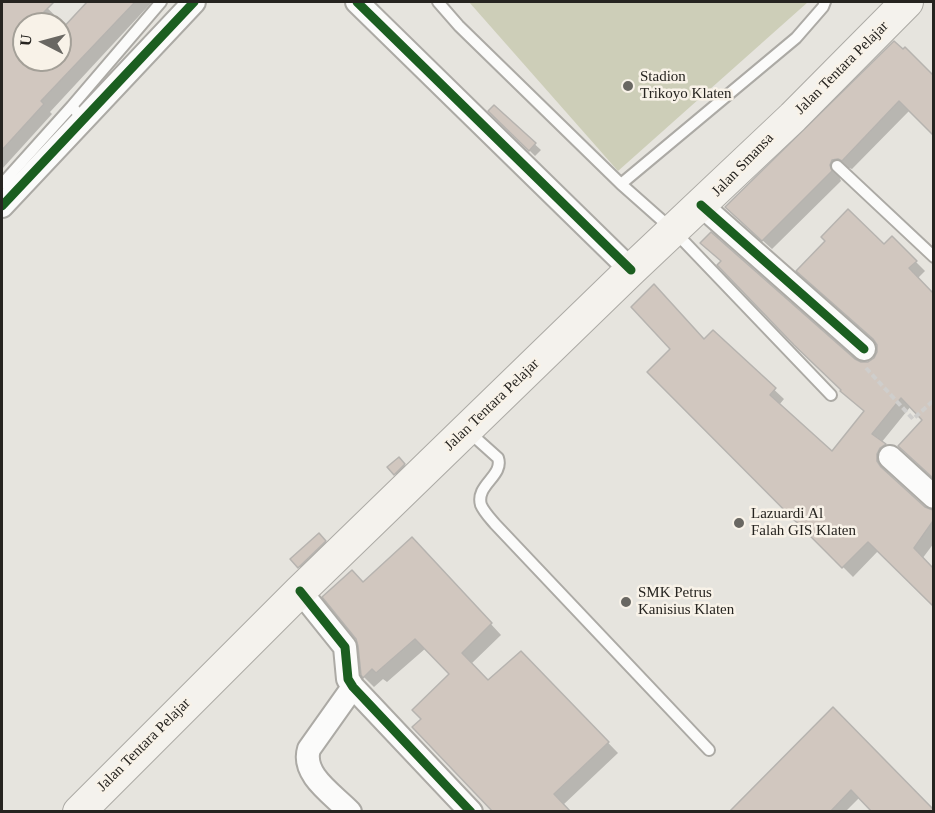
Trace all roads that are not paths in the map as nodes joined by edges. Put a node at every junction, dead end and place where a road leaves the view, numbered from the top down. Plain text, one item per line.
1 (161, 2) edge
2 (194, 2) edge
3 (357, 2) edge
4 (438, 2) edge
5 (825, 2) edge
6 (907, 2) edge
7 (77, 113) junction
8 (837, 166) dead end
9 (2, 184) edge
10 (621, 184) junction
11 (701, 205) junction
12 (2, 206) edge
13 (674, 231) junction
14 (933, 257) edge
15 (632, 270) junction
16 (861, 355) road end
17 (831, 395) dead end
18 (466, 430) junction
19 (891, 457) dead end
20 (933, 497) edge
21 (300, 591) junction
22 (353, 687) junction
23 (709, 750) dead end
24 (79, 812) edge
25 (350, 812) edge
26 (471, 812) edge

1 - 7 lane
2 - 7 street
3 - 15 street
4 - 10 lane
5 - 10 lane
6 - 11 main road, Jalan Tentara Pelajar
7 - 9 lane
7 - 12 street
8 - 14 lane
10 - 13 lane
11 - 13 main road, Jalan Tentara Pelajar
11 - 16 street
13 - 15 main road, Jalan Tentara Pelajar
13 - 17 lane
15 - 18 main road, Jalan Tentara Pelajar
18 - 21 main road, Jalan Tentara Pelajar
18 - 23 lane
19 - 20 street
21 - 22 street
21 - 24 main road, Jalan Tentara Pelajar
22 - 25 street
22 - 26 street

